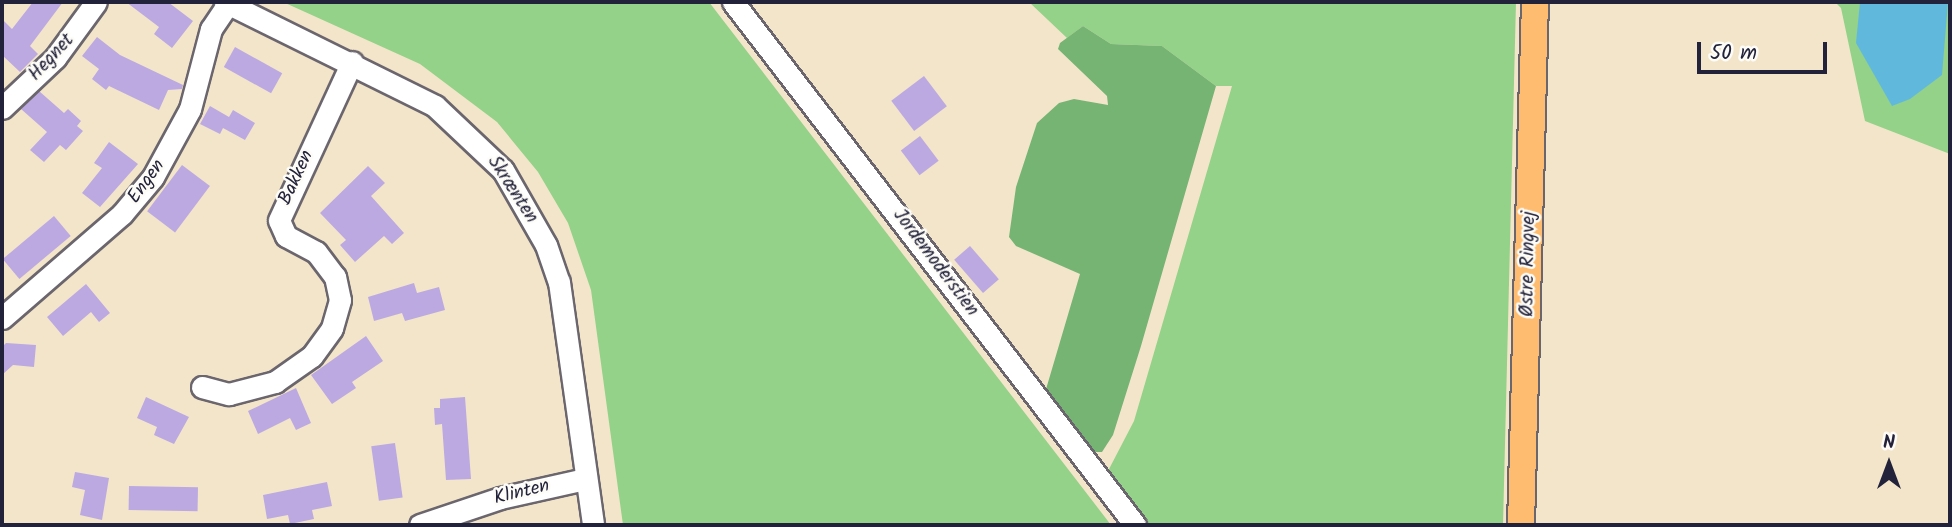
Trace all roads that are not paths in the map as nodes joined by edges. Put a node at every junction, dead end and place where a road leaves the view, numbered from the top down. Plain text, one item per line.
1 (96, 2) edge
2 (733, 2) edge
3 (1535, 2) edge
4 (227, 3) edge
5 (352, 62) junction
6 (2, 108) edge
7 (2, 318) edge
8 (202, 387) dead end
9 (585, 479) junction
10 (420, 525) edge
11 (593, 525) edge
12 (1135, 525) edge
13 (1521, 525) edge

1 - 6 street, Hegnet
2 - 12 street, Jordemoderstien
3 - 13 main road, Østre Ringvej
4 - 5 street, Skrænten
4 - 7 street, Engen
5 - 8 street, Bakken
5 - 9 street, Skrænten
9 - 10 street, Klinten
9 - 11 street, Skrænten

